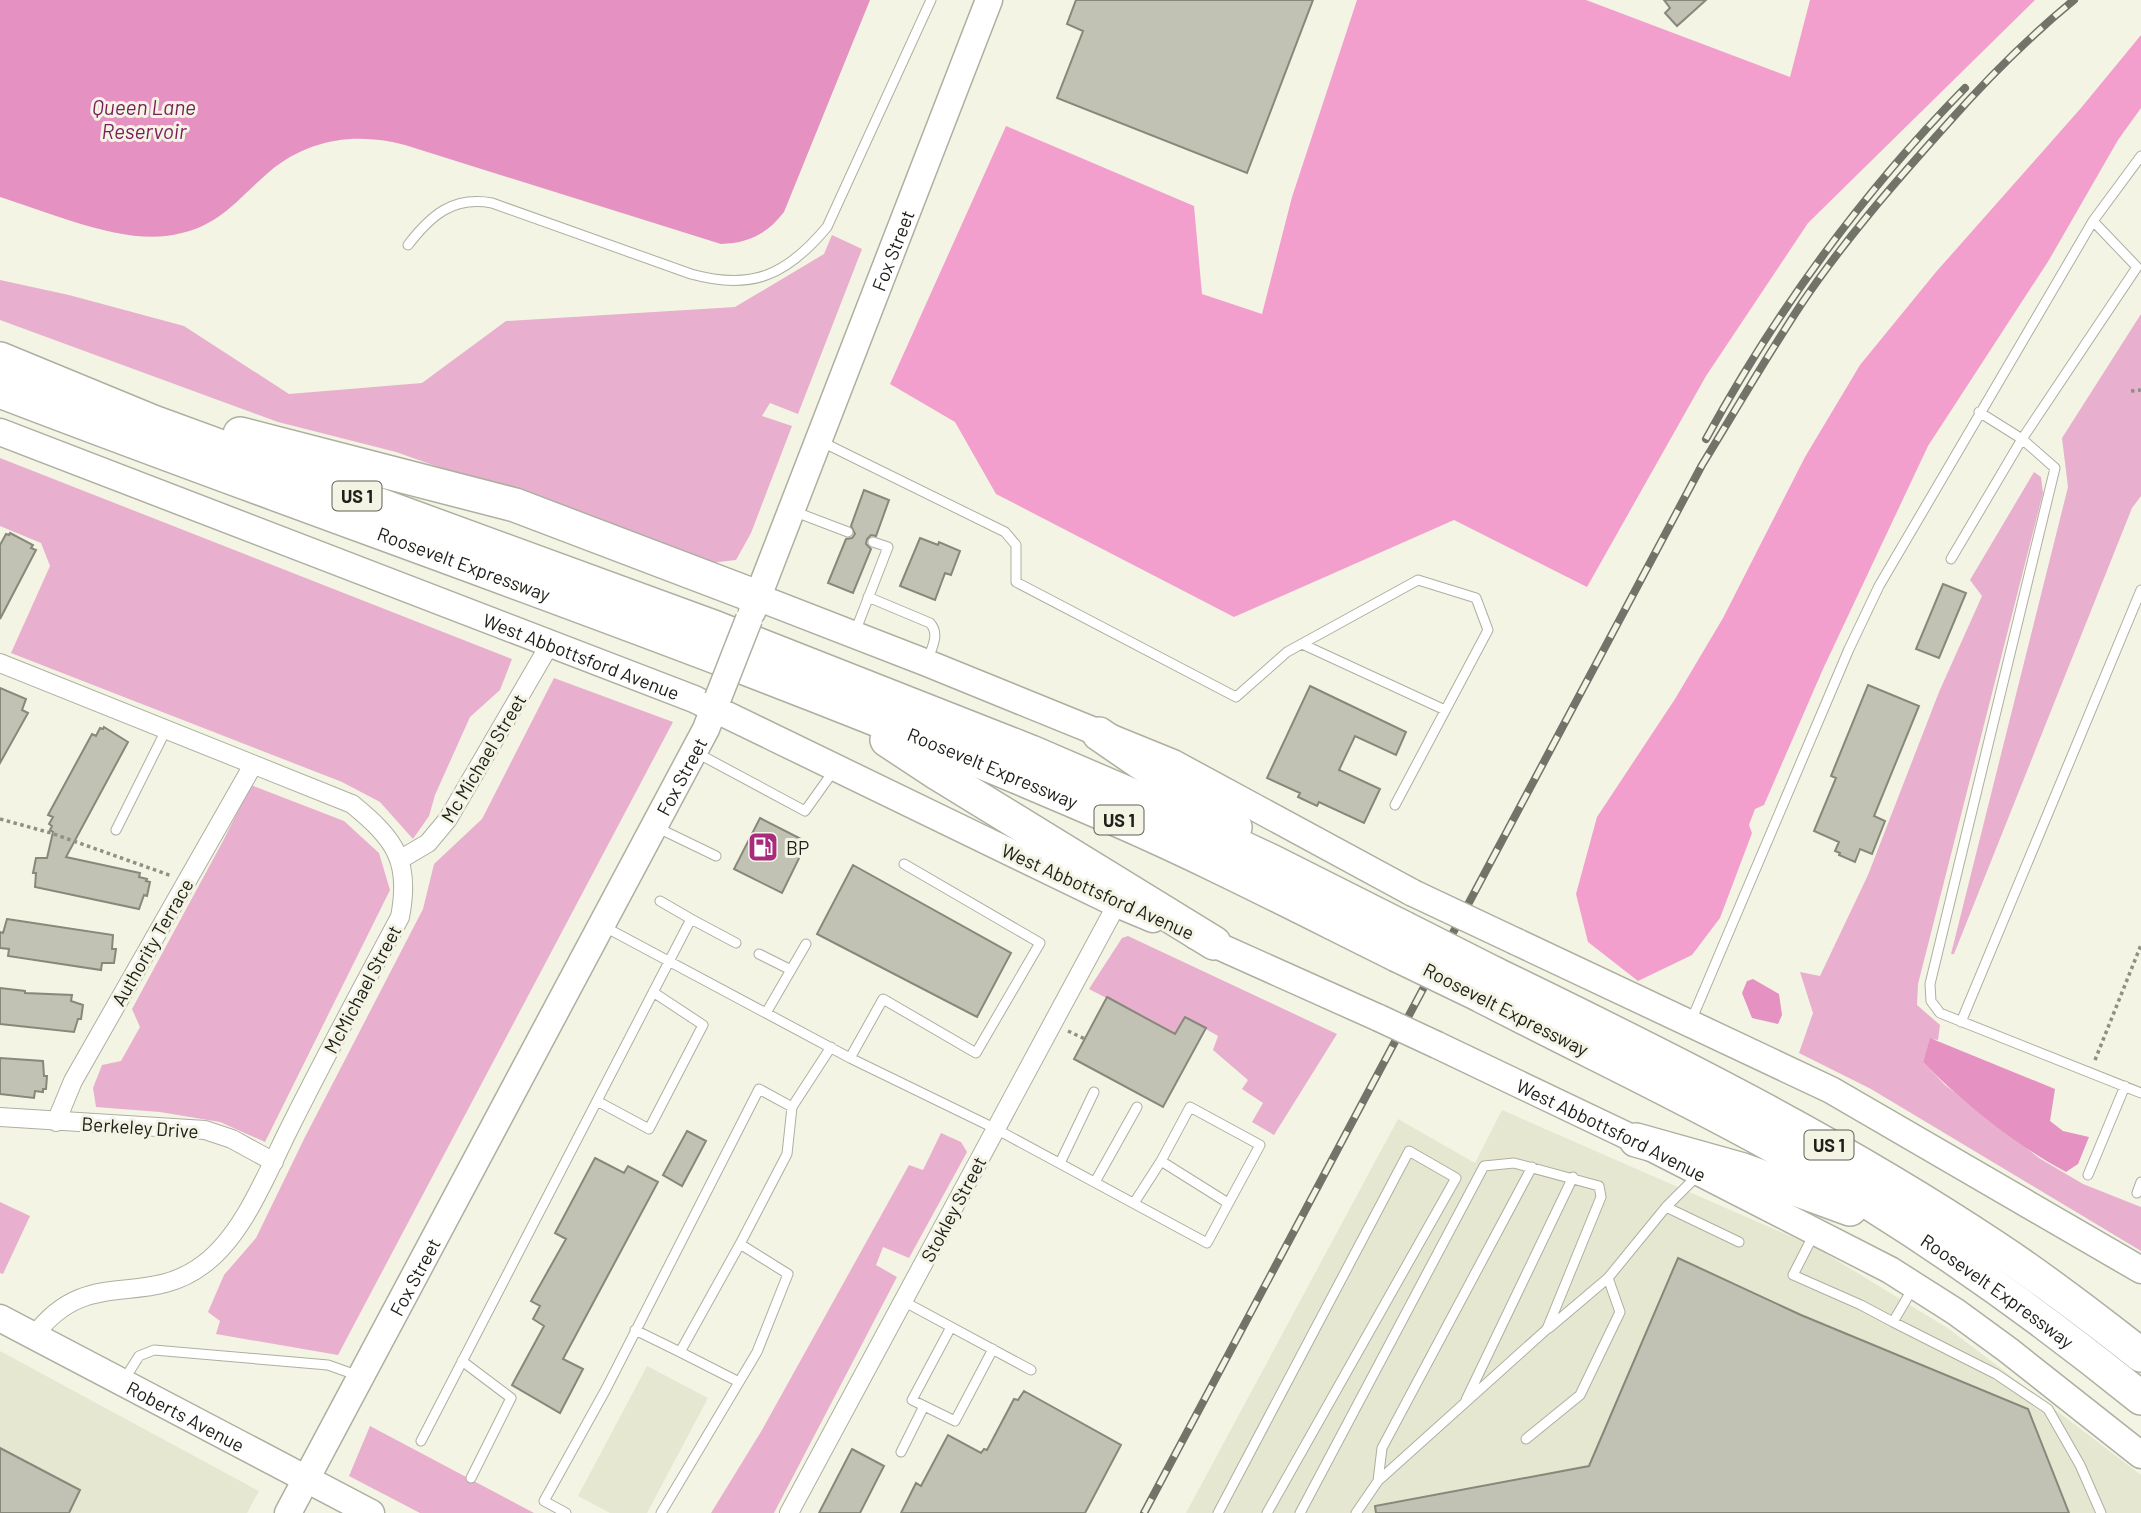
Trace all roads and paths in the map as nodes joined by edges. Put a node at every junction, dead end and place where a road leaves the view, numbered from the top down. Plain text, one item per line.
1 (931, 0) edge
2 (989, 0) edge
3 (2141, 156) edge
4 (2092, 221) junction
5 (408, 245) dead end
6 (0, 359) edge
7 (2141, 390) edge
8 (0, 391) edge
9 (2131, 391) dead end
10 (1979, 412) junction
11 (153, 422) junction
12 (0, 432) edge
13 (2022, 439) junction
14 (818, 440) junction
15 (791, 511) junction
16 (848, 532) dead end
17 (873, 542) dead end
18 (1951, 559) dead end
19 (2141, 590) edge
20 (868, 597) junction
21 (753, 608) junction
22 (854, 634) junction
23 (550, 644) junction
24 (1302, 644) junction
25 (0, 663) edge
26 (927, 663) junction
27 (833, 703) junction
28 (716, 704) junction
29 (1446, 710) junction
30 (166, 730) junction
31 (1099, 734) junction
32 (694, 751) junction
33 (253, 765) junction
34 (835, 767) junction
35 (1395, 805) dead end
36 (0, 819) edge
37 (654, 826) junction
38 (116, 830) dead end
39 (716, 856) dead end
40 (401, 859) junction
41 (1273, 862) junction
42 (904, 864) dead end
43 (187, 881) junction
44 (660, 901) dead end
45 (1117, 904) junction
46 (691, 919) junction
47 (601, 925) junction
48 (1401, 942) junction
49 (736, 943) dead end
50 (1214, 943) junction
51 (806, 944) dead end
52 (2141, 945) edge
53 (759, 954) dead end
54 (668, 961) junction
55 (791, 970) junction
56 (1487, 985) junction
57 (653, 992) junction
58 (766, 1013) junction
59 (1961, 1022) junction
60 (1690, 1023) junction
61 (1068, 1031) dead end
62 (1085, 1039) dead end
63 (831, 1047) junction
64 (850, 1058) junction
65 (2095, 1060) dead end
66 (2125, 1086) junction
67 (1094, 1092) dead end
68 (2141, 1093) edge
69 (597, 1101) junction
70 (793, 1107) junction
71 (1137, 1107) dead end
72 (0, 1117) edge
73 (56, 1122) junction
74 (996, 1129) junction
75 (1636, 1140) junction
76 (1161, 1161) junction
77 (274, 1162) junction
78 (1060, 1163) junction
79 (1532, 1167) junction
80 (1700, 1173) junction
81 (2088, 1175) dead end
82 (1573, 1177) junction
83 (1095, 1182) junction
84 (2141, 1182) edge
85 (2137, 1193) dead end
86 (1134, 1203) junction
87 (1228, 1203) junction
88 (1667, 1207) junction
89 (1814, 1232) junction
90 (1918, 1234) junction
91 (1739, 1242) dead end
92 (740, 1244) junction
93 (2141, 1269) edge
94 (1608, 1278) junction
95 (1915, 1285) junction
96 (904, 1300) junction
97 (0, 1318) edge
98 (1893, 1322) junction
99 (951, 1327) junction
100 (1547, 1329) junction
101 (635, 1330) junction
102 (34, 1336) junction
103 (993, 1349) junction
104 (680, 1352) junction
105 (2141, 1355) edge
106 (462, 1361) junction
107 (1031, 1370) dead end
108 (361, 1376) junction
109 (123, 1382) junction
110 (739, 1382) junction
111 (2141, 1398) edge
112 (1464, 1404) junction
113 (924, 1406) junction
114 (1526, 1439) dead end
115 (421, 1441) dead end
116 (901, 1452) dead end
117 (2141, 1455) edge
118 (307, 1478) junction
119 (471, 1478) dead end
120 (1378, 1481) junction
121 (288, 1513) edge
122 (371, 1513) edge
123 (566, 1513) edge
124 (661, 1513) edge
125 (789, 1513) edge
126 (1218, 1513) edge
127 (1267, 1513) edge
128 (1300, 1513) edge
129 (1356, 1513) edge
130 (2101, 1513) edge

1 - 5 lane
2 - 14 street, Fox Street
3 - 4 lane
4 - 10 lane
4 - 13 lane
6 - 11 highway, Roosevelt Expressway / US 1
7 - 9 path
8 - 27 highway, Roosevelt Expressway / US 1
10 - 13 lane
10 - 60 lane
11 - 21 highway
11 - 41 highway, Roosevelt Expressway / US 1
12 - 23 street, West Abbottsford Avenue
13 - 18 lane
13 - 59 lane
14 - 15 street, Fox Street
14 - 24 lane
15 - 16 lane
15 - 21 street, Fox Street
17 - 20 lane
19 - 59 lane
20 - 22 lane
20 - 26 lane
21 - 22 street
21 - 28 street, Fox Street, bridge
22 - 26 street
23 - 28 street, West Abbottsford Avenue
23 - 40 street, Mc Michael Street
24 - 29 lane
24 - 29 lane
25 - 30 street, McMichael Street
26 - 31 street
27 - 48 highway, Roosevelt Expressway / US 1
27 - 50 highway
28 - 32 street, Fox Street
28 - 34 street, West Abbottsford Avenue
29 - 35 lane
30 - 33 street, McMichael Street
30 - 38 lane
31 - 41 highway
31 - 60 street, bridge
32 - 34 lane
32 - 37 street, Fox Street
33 - 40 street, McMichael Street
33 - 43 street, Authority Terrace
34 - 45 street, West Abbottsford Avenue
36 - 43 path
37 - 39 lane
37 - 47 street, Fox Street
40 - 77 street, McMichael Street
41 - 48 highway, Roosevelt Expressway / US 1
42 - 64 lane
43 - 73 street, Authority Terrace
44 - 46 lane
45 - 50 street, West Abbottsford Avenue
45 - 74 street, Stokley Street
46 - 49 lane
46 - 54 lane
47 - 54 lane
47 - 108 street, Fox Street
48 - 56 highway, Roosevelt Expressway / US 1, bridge
50 - 75 street, West Abbottsford Avenue, bridge
51 - 55 lane
52 - 65 path
53 - 55 lane
54 - 57 lane
54 - 58 lane
55 - 58 lane
56 - 90 highway, Roosevelt Expressway / US 1
56 - 105 highway, Roosevelt Expressway / US 1
57 - 69 lane
57 - 69 lane
58 - 63 lane
59 - 66 lane
60 - 93 street
61 - 62 path
63 - 64 lane
63 - 70 lane
64 - 74 lane
66 - 68 lane
66 - 81 lane
67 - 78 lane
69 - 106 lane
70 - 92 lane
70 - 101 lane
71 - 83 lane
72 - 73 street, Berkeley Drive
73 - 77 street, Berkeley Drive
74 - 78 lane
74 - 96 street, Stokley Street
75 - 80 street, West Abbottsford Avenue
75 - 90 highway
76 - 86 lane
76 - 87 lane
76 - 87 lane
77 - 102 street, McMichael Street
78 - 83 lane
79 - 82 lane
79 - 120 lane
79 - 128 lane
80 - 88 lane
80 - 89 street, West Abbottsford Avenue
82 - 100 lane
82 - 112 lane
83 - 86 lane
84 - 85 lane
86 - 87 lane
88 - 91 lane
88 - 94 lane
89 - 95 street, West Abbottsford Avenue
89 - 98 lane
90 - 111 highway, Roosevelt Expressway / US 1
92 - 104 lane
92 - 110 lane
94 - 100 lane
94 - 114 lane
95 - 98 lane
95 - 117 street, West Abbottsford Avenue
96 - 99 lane
96 - 125 street, Stokley Street
97 - 102 street, Roberts Avenue
98 - 130 lane
99 - 103 lane
99 - 113 lane
100 - 112 lane
101 - 104 lane
101 - 123 lane
102 - 109 street, Roberts Avenue
103 - 107 lane
103 - 113 lane
104 - 110 lane
106 - 115 lane
106 - 119 lane
108 - 109 lane
108 - 118 street, Fox Street
109 - 118 street, Roberts Avenue
110 - 124 lane
112 - 120 lane
113 - 116 lane
118 - 121 street, Fox Street
118 - 122 street, Roberts Avenue
120 - 129 lane
126 - 127 lane

